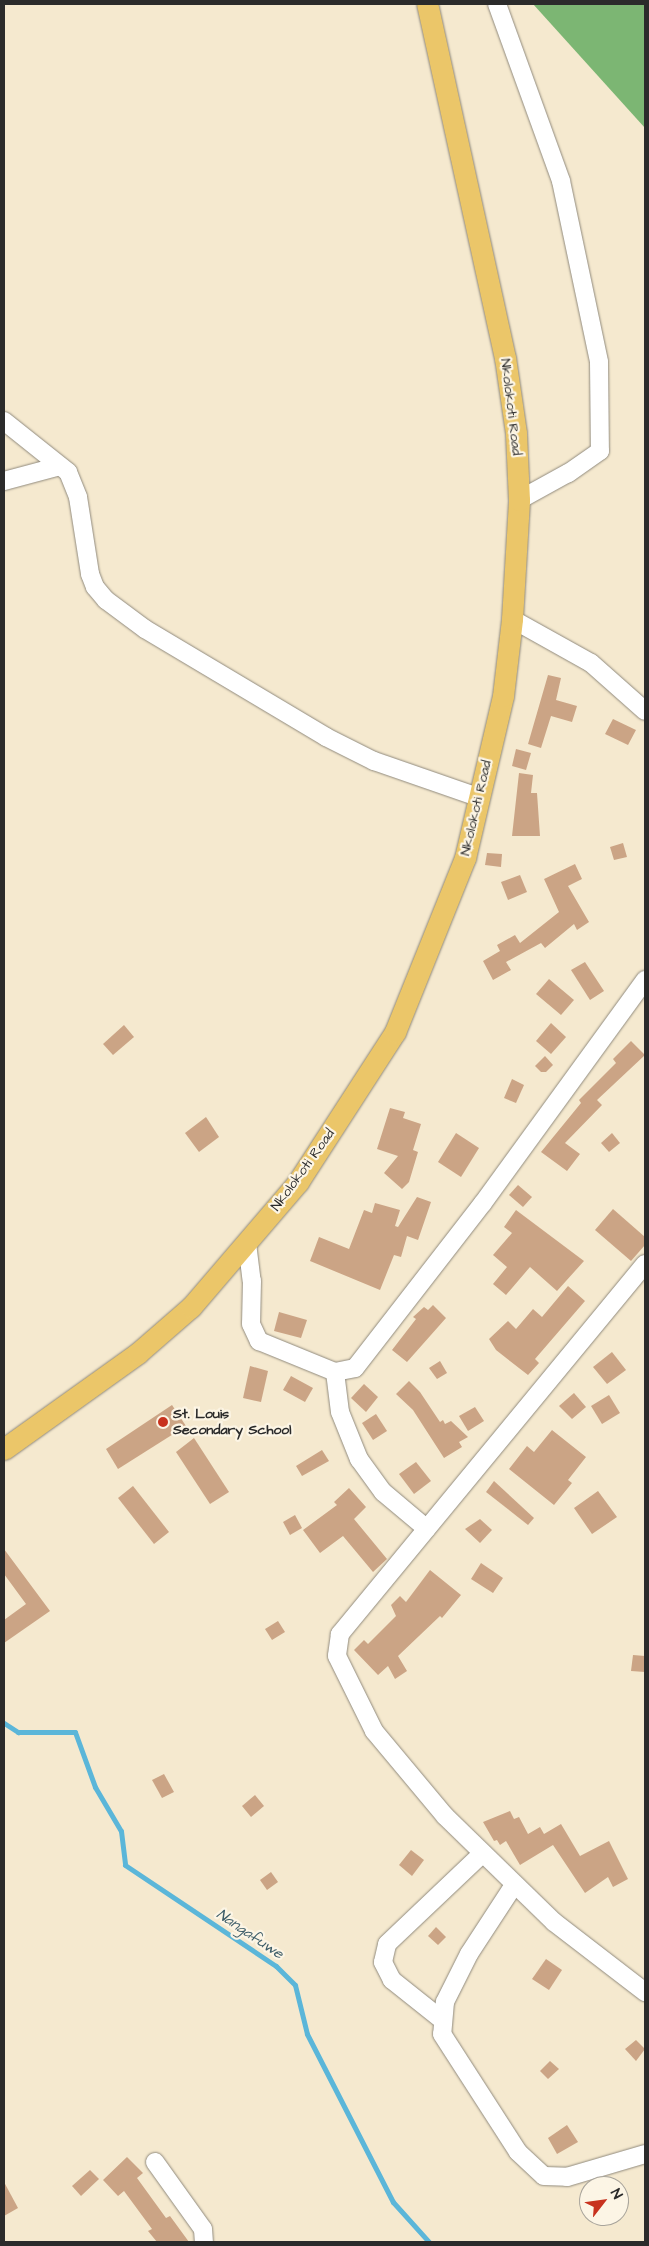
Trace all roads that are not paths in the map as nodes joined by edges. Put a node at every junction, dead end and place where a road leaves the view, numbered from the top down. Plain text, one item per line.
1 (427, 4) edge
2 (497, 4) edge
3 (4, 421) edge
4 (60, 466) junction
5 (4, 481) edge
6 (519, 500) junction
7 (512, 619) junction
8 (645, 710) edge
9 (478, 798) junction
10 (645, 980) edge
11 (247, 1244) junction
12 (645, 1264) edge
13 (335, 1372) junction
14 (4, 1449) edge
15 (427, 1530) junction
16 (483, 1854) junction
17 (514, 1885) junction
18 (645, 1992) edge
19 (441, 2019) junction
20 (645, 2154) edge
21 (155, 2162) dead end
22 (204, 2242) edge

1 - 6 main road, Nkolokoti Road
2 - 6 street
3 - 4 street
4 - 5 street
4 - 9 street
6 - 7 main road, Nkolokoti Road
7 - 8 street
7 - 9 main road, Nkolokoti Road
9 - 11 main road, Nkolokoti Road
10 - 13 street
11 - 13 street
11 - 14 main road, Nkolokoti Road
12 - 15 street
13 - 15 street
15 - 16 street
16 - 17 street
16 - 19 street
17 - 18 street
17 - 19 street
19 - 20 street
21 - 22 street

